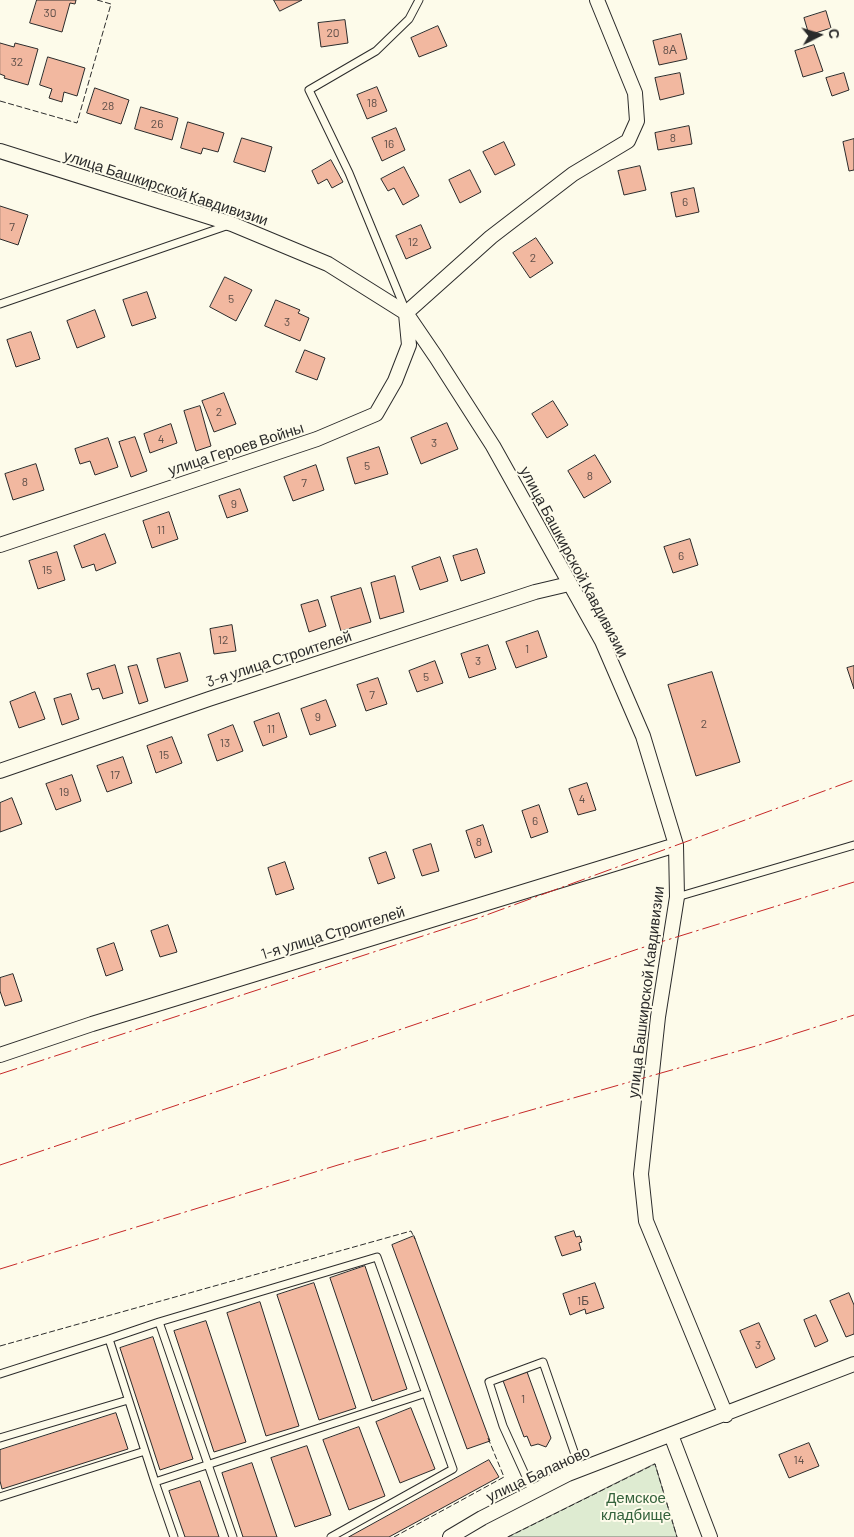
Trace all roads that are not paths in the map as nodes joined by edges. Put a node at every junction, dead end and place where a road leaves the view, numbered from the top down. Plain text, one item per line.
1 (419, 0) edge
2 (597, 0) edge
3 (0, 151) edge
4 (232, 224) junction
5 (0, 304) edge
6 (406, 313) junction
7 (0, 545) edge
8 (569, 584) junction
9 (0, 771) edge
10 (676, 845) junction
11 (854, 845) edge
12 (677, 897) junction
13 (0, 1055) edge
14 (160, 1322) junction
15 (109, 1338) junction
16 (854, 1364) edge
17 (0, 1374) edge
18 (426, 1393) junction
19 (128, 1400) junction
20 (726, 1415) junction
21 (671, 1435) junction
22 (0, 1438) edge
23 (145, 1451) junction
24 (208, 1465) junction
25 (580, 1469) junction
26 (155, 1482) junction
27 (533, 1492) junction
28 (0, 1496) edge
29 (174, 1537) edge
30 (233, 1537) edge
31 (332, 1537) edge
32 (450, 1537) edge
33 (710, 1537) edge

1 - 6 lane
2 - 6 street
3 - 4 street, улица Башкирской Кавдивизии
4 - 5 lane
4 - 6 street, улица Башкирской Кавдивизии
6 - 7 street, улица Героев Войны
6 - 8 street, улица Башкирской Кавдивизии
8 - 9 street, 3-я улица Строителей
8 - 10 street, улица Башкирской Кавдивизии
10 - 12 street, улица Башкирской Кавдивизии
10 - 13 street, 1-я улица Строителей
11 - 12 lane
12 - 20 street, улица Башкирской Кавдивизии
14 - 15 lane
14 - 18 lane
14 - 24 lane
15 - 17 lane
15 - 19 lane
16 - 20 street, улица Баланово
18 - 24 lane
18 - 31 lane
19 - 22 lane
19 - 23 lane
20 - 21 street, улица Баланово
21 - 25 street, улица Баланово
21 - 33 street
23 - 26 lane
23 - 28 lane
24 - 26 lane
24 - 30 lane
25 - 27 street, улица Баланово
25 - 27 lane
26 - 29 lane
27 - 32 street, улица Баланово

